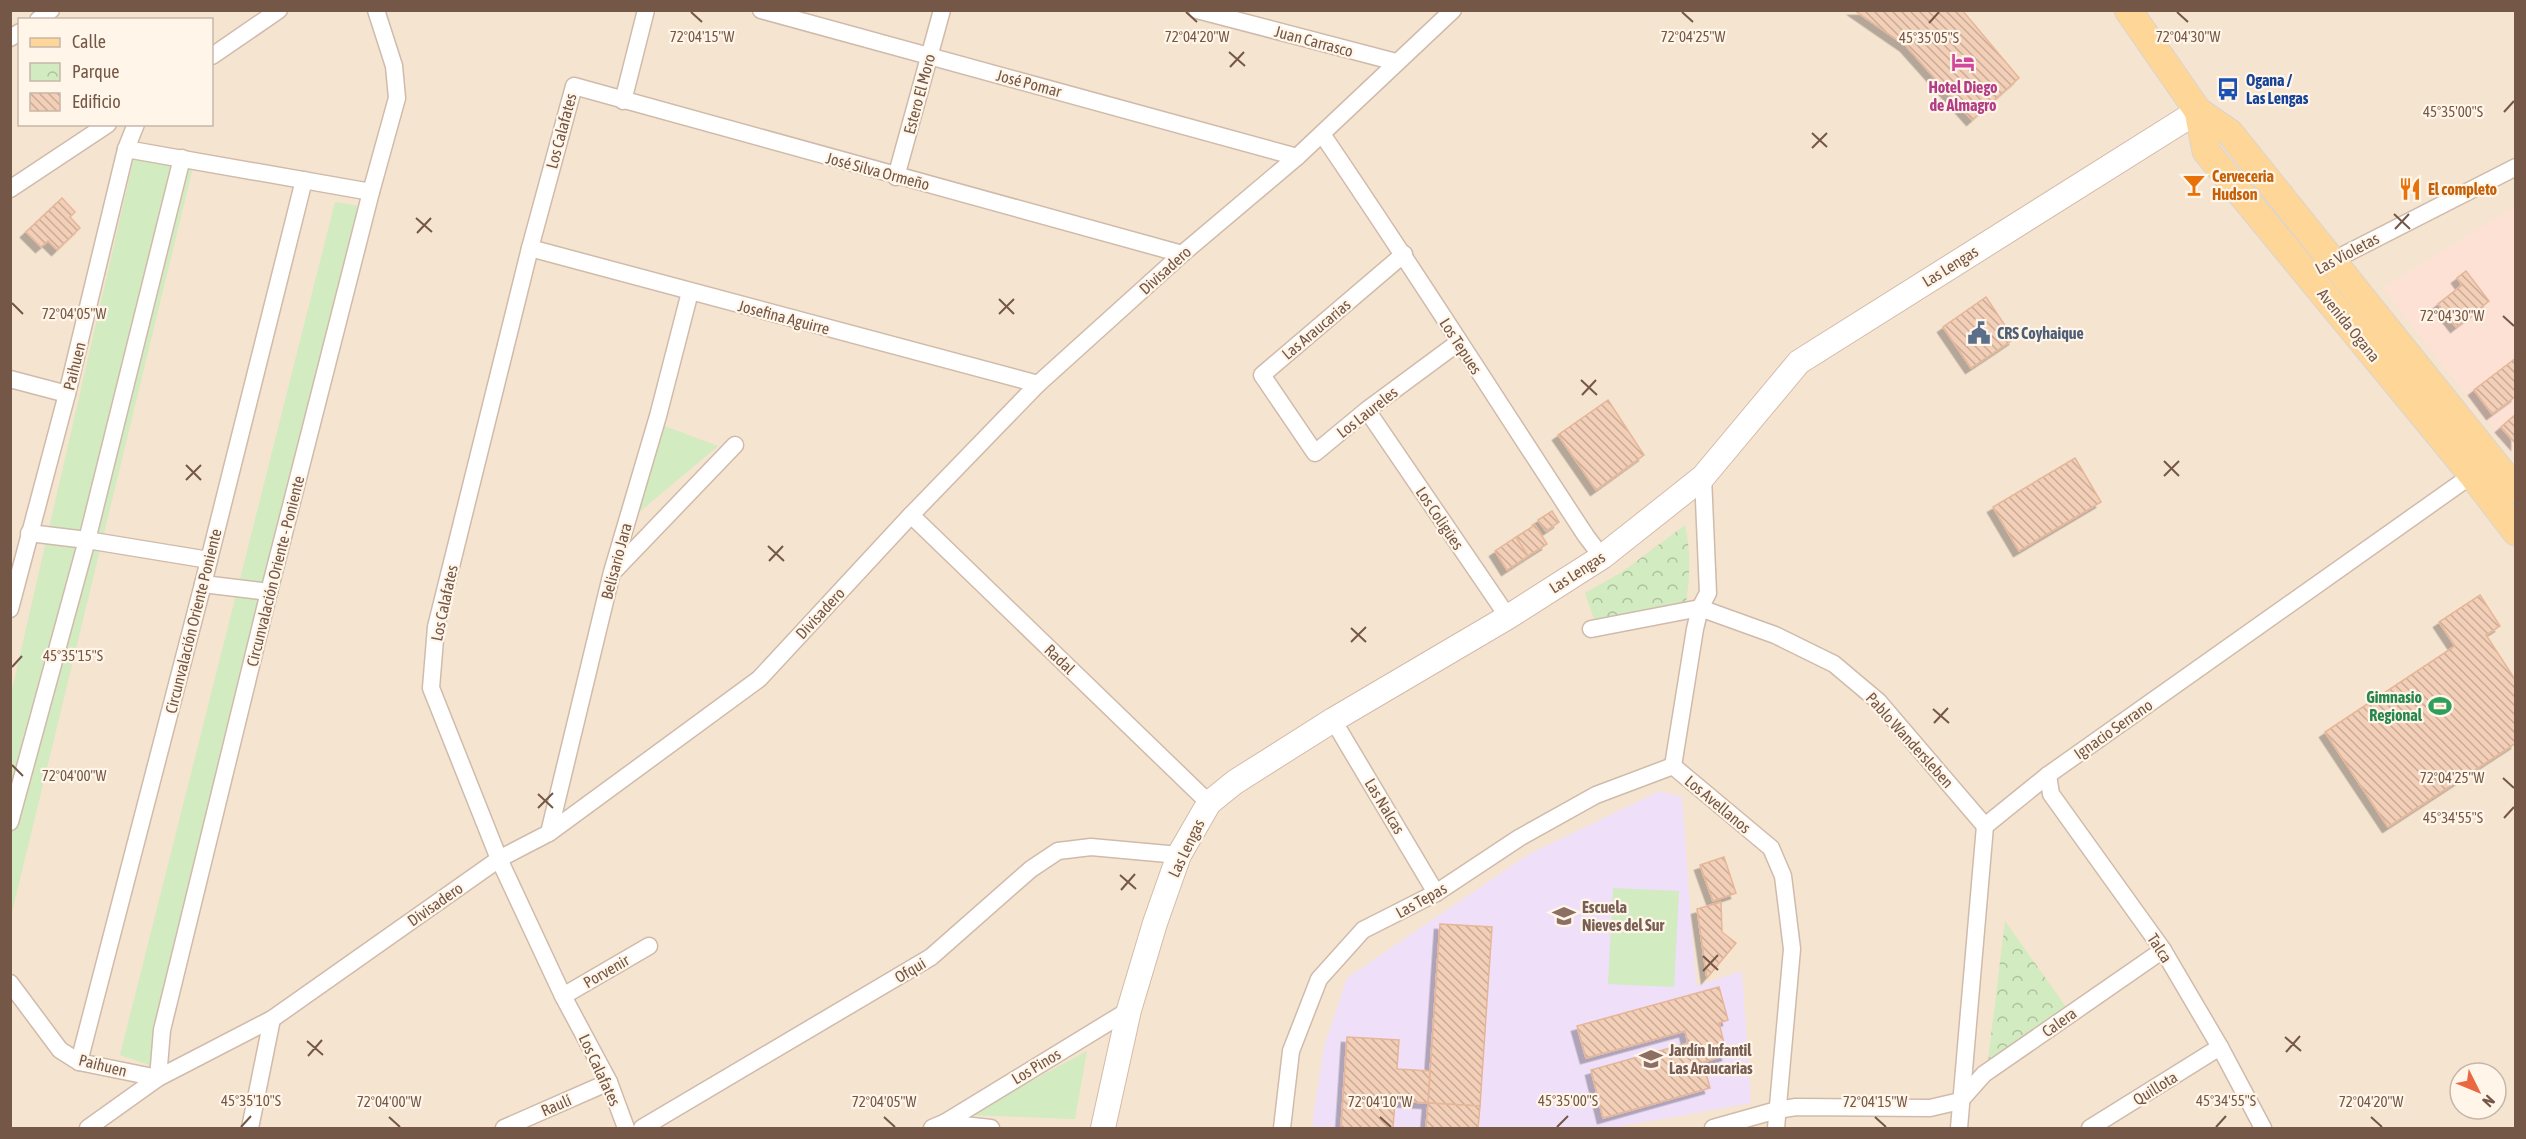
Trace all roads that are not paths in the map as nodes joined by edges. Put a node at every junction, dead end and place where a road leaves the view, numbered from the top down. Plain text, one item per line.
1 (279, 10) edge
2 (376, 10) edge
3 (646, 10) edge
4 (761, 10) edge
5 (942, 10) edge
6 (1197, 10) edge
7 (1453, 10) edge
8 (2128, 10) edge
9 (213, 55) edge
10 (930, 55) junction
11 (1396, 62) junction
12 (573, 86) joint
13 (623, 101) junction
14 (2198, 111) junction
15 (105, 126) edge
16 (135, 126) edge
17 (1322, 134) junction
18 (126, 148) junction
19 (1297, 157) junction
20 (182, 158) junction
21 (2516, 167) edge
22 (896, 177) junction
23 (304, 180) junction
24 (10, 189) edge
25 (371, 192) junction
26 (530, 248) junction
27 (1182, 254) junction
28 (1404, 254) junction
29 (2332, 260) junction
30 (2307, 275) junction
31 (690, 292) junction
32 (1459, 342) junction
33 (10, 379) edge
34 (1038, 384) junction
35 (67, 393) junction
36 (1287, 412) joint
37 (1373, 419) dead end
38 (735, 445) dead end
39 (2482, 468) junction
40 (1703, 477) junction
41 (2516, 490) edge
42 (911, 515) junction
43 (2516, 532) edge
44 (29, 533) junction
45 (87, 540) junction
46 (1602, 556) junction
47 (209, 560) junction
48 (612, 572) junction
49 (203, 584) junction
50 (269, 592) junction
51 (1700, 608) junction
52 (10, 609) edge
53 (1508, 617) junction
54 (1591, 629) dead end
55 (1333, 720) junction
56 (1673, 766) junction
57 (2048, 775) junction
58 (1209, 803) junction
59 (10, 822) edge
60 (1985, 826) junction
61 (549, 833) junction
62 (1179, 855) junction
63 (499, 859) junction
64 (1436, 893) junction
65 (649, 946) dead end
66 (2163, 950) junction
67 (10, 983) edge
68 (563, 996) junction
69 (1129, 1010) junction
70 (272, 1019) junction
71 (2220, 1047) junction
72 (79, 1062) junction
73 (158, 1078) junction
74 (609, 1082) junction
75 (1960, 1101) junction
76 (1777, 1110) junction
77 (938, 1126) edge
78 (88, 1128) edge
79 (250, 1128) edge
80 (504, 1128) edge
81 (626, 1128) edge
82 (642, 1128) edge
83 (991, 1128) edge
84 (1103, 1128) edge
85 (1282, 1128) edge
86 (1713, 1128) edge
87 (1776, 1128) edge
88 (1959, 1128) edge
89 (2090, 1128) edge
90 (2263, 1128) edge

1 - 9 street
2 - 25 street, Circunvalación Oriente - Poniente
3 - 13 street
4 - 10 street, José Pomar
5 - 10 street, Estero El Moro
6 - 11 street, Juan Carrasco
7 - 11 street, Divisadero
8 - 14 main road, Avenida Ogana
10 - 19 street, José Pomar
10 - 22 street, Estero El Moro
11 - 17 street, Divisadero
12 - 13 street, José Silva Ormeño
12 - 26 street, Los Calafates
13 - 22 street, José Silva Ormeño
14 - 29 main road, Avenida Ogana
14 - 30 main road, Avenida Ogana
14 - 40 street, Las Lengas
15 - 24 street
16 - 18 street, Paihuen
17 - 19 street, Divisadero
17 - 28 street, Los Tepues
18 - 20 street
18 - 35 street, Paihuen
19 - 27 street, Divisadero
20 - 23 street
20 - 45 street
21 - 29 street, Las Violetas
22 - 27 street, José Silva Ormeño
23 - 25 street
23 - 47 street, Circunvalación Oriente Poniente
25 - 50 street, Circunvalación Oriente - Poniente
26 - 31 street, Josefina Aguirre
26 - 63 street, Los Calafates
27 - 34 street, Divisadero
28 - 32 street, Los Tepues
28 - 36 street, Las Araucarias
29 - 30 street, Las Violetas
29 - 39 main road, Avenida Ogana
30 - 39 main road, Avenida Ogana
31 - 34 street, Josefina Aguirre
31 - 48 street, Belisario Jara
32 - 36 street, Los Laureles
32 - 46 street, Los Tepues
33 - 35 street
34 - 42 street, Divisadero
35 - 44 street, Paihuen
37 - 53 street, Los Coligües
38 - 48 street
39 - 41 main road, Avenida Ogana
39 - 43 main road, Avenida Ogana
39 - 57 street, Ignacio Serrano
40 - 46 street, Las Lengas
40 - 51 street, Los Avellanos
42 - 58 street, Radal
42 - 61 street, Divisadero
44 - 45 street
44 - 52 street, Paihuen
45 - 47 street
45 - 59 street
46 - 53 street, Las Lengas
47 - 49 street, Circunvalación Oriente Poniente
48 - 61 street, Belisario Jara
49 - 50 street
49 - 72 street, Circunvalación Oriente Poniente
50 - 73 street, Circunvalación Oriente - Poniente
51 - 54 street
51 - 56 street, Los Avellanos
51 - 60 street, Pablo Wandersleben
53 - 55 street, Las Lengas
55 - 58 street, Las Lengas
55 - 64 street, Las Nalcas
56 - 64 street, Las Tepas
56 - 76 street, Los Avellanos
57 - 60 street, Ignacio Serrano
57 - 66 street, Talca
58 - 62 street, Las Lengas
60 - 75 street
61 - 63 street, Divisadero
62 - 69 street, Las Lengas
62 - 82 street, Ofqui
63 - 68 street, Los Calafates
63 - 70 street, Divisadero
64 - 85 street, Las Tepas
65 - 68 street, Porvenir
66 - 71 street, Talca
66 - 75 street, Calera
67 - 72 street, Paihuen
68 - 74 street, Los Calafates
69 - 77 street, Los Pinos
69 - 84 street, Las Lengas
70 - 73 street
70 - 79 street
71 - 89 street, Quillota
71 - 90 street, Talca
72 - 73 street, Paihuen
73 - 78 street
74 - 80 street, Raulí
74 - 81 street, Los Calafates
75 - 76 street
75 - 88 street
76 - 86 street
76 - 87 street, Los Avellanos
77 - 83 street, Los Pinos

